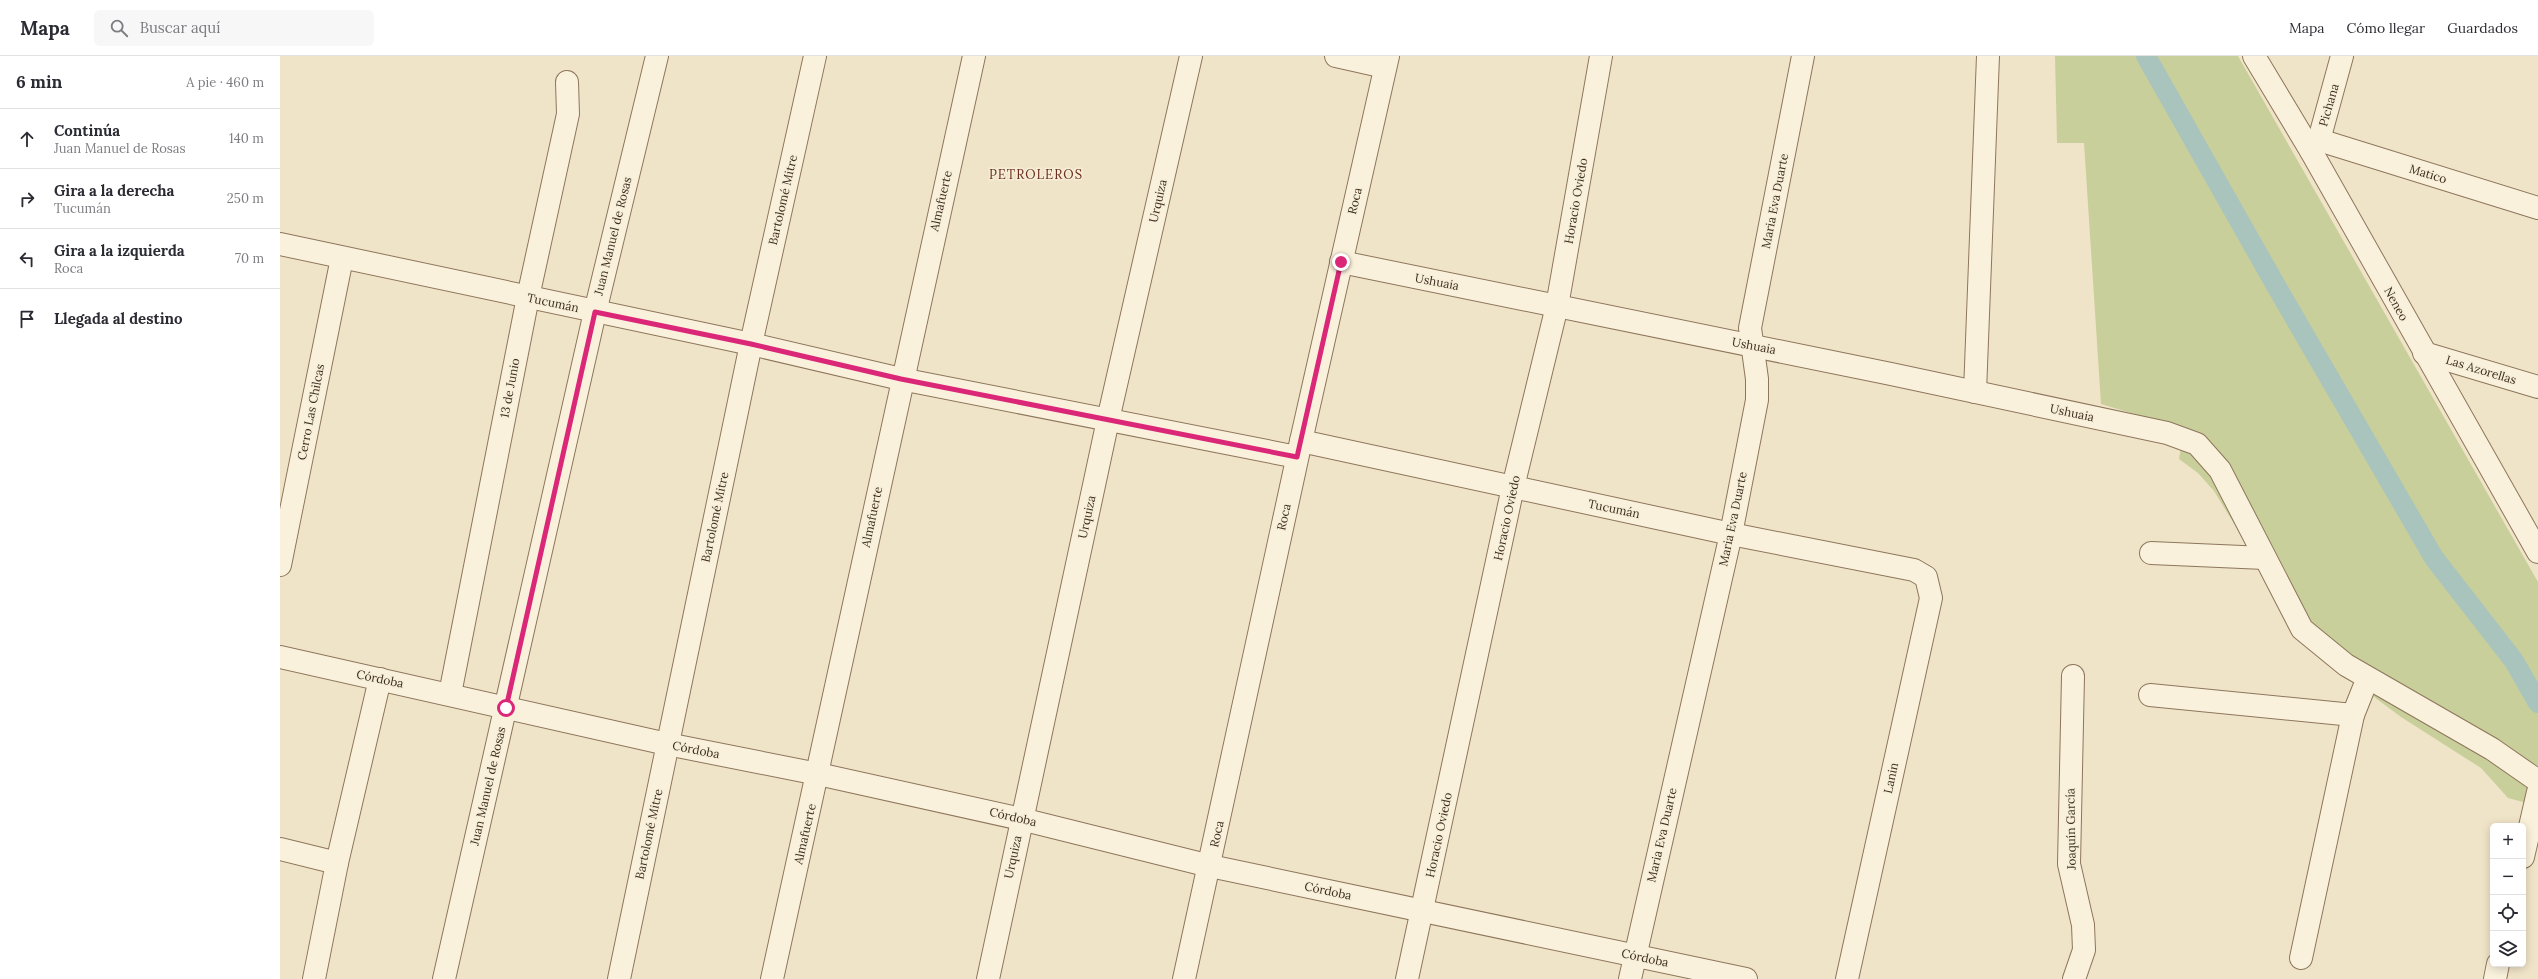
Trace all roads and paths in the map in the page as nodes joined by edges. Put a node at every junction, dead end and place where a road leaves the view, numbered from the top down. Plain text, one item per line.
1 (657, 56) edge
2 (815, 56) edge
3 (974, 56) edge
4 (1190, 56) edge
5 (1336, 56) edge
6 (1601, 56) edge
7 (1804, 56) edge
8 (1988, 56) edge
9 (2254, 56) edge
10 (2342, 56) edge
11 (1387, 62) edge
12 (567, 82) dead end
13 (2315, 146) junction
14 (2538, 208) edge
15 (280, 244) edge
16 (342, 258) junction
17 (1341, 262) junction
18 (528, 298) junction
19 (1557, 306) junction
20 (595, 312) junction
21 (751, 344) junction
22 (1751, 345) junction
23 (2424, 353) junction
24 (901, 379) junction
25 (2538, 387) edge
26 (1975, 392) junction
27 (1108, 420) junction
28 (1299, 449) junction
29 (289, 471) edge
30 (1513, 487) junction
31 (1731, 534) junction
32 (2538, 552) edge
33 (2151, 553) dead end
34 (2265, 558) junction
35 (280, 565) edge
36 (1926, 577) joint
37 (280, 657) edge
38 (2073, 676) dead end
39 (380, 679) junction
40 (2367, 680) junction
41 (450, 694) junction
42 (2150, 695) dead end
43 (506, 708) junction
44 (2353, 714) junction
45 (667, 744) junction
46 (818, 774) junction
47 (2538, 782) edge
48 (2538, 792) edge
49 (1021, 819) junction
50 (2526, 844) edge
51 (280, 849) edge
52 (337, 862) junction
53 (1210, 866) junction
54 (1423, 911) junction
55 (1635, 956) junction
56 (2301, 958) dead end
57 (2497, 967) edge
58 (314, 979) edge
59 (444, 979) edge
60 (619, 979) edge
61 (772, 979) edge
62 (988, 979) edge
63 (1184, 979) edge
64 (1408, 979) edge
65 (1630, 979) edge
66 (1746, 979) edge
67 (1847, 979) edge
68 (2074, 979) edge
69 (2495, 979) edge

1 - 20 street, Juan Manuel de Rosas
2 - 21 street, Bartolomé Mitre
3 - 24 street, Almafuerte
4 - 27 street, Urquiza
5 - 11 street
6 - 19 street, Horacio Oviedo
7 - 22 street, Maria Eva Duarte
8 - 26 street
9 - 13 street, Neneo
10 - 13 street, Pichana
11 - 17 street, Roca
12 - 18 street, 13 de Junio
13 - 14 street, Matico
13 - 23 street, Neneo
15 - 16 street, Tucumán
16 - 18 street, Tucumán
16 - 29 street, Cerro Las Chilcas
17 - 19 street, Ushuaia
17 - 28 street, Roca
18 - 20 street, Tucumán
18 - 41 street, 13 de Junio
19 - 22 street, Ushuaia
19 - 30 street, Horacio Oviedo
20 - 21 street, Tucumán
20 - 43 street, Juan Manuel de Rosas
21 - 24 street, Tucumán
21 - 45 street, Bartolomé Mitre
22 - 26 street, Ushuaia
22 - 31 street, Maria Eva Duarte
23 - 25 street, Las Azorellas
23 - 32 street, Neneo
24 - 27 street, Tucumán
24 - 46 street, Almafuerte
26 - 34 street, Ushuaia
27 - 28 street, Tucumán
27 - 49 street, Urquiza
28 - 30 street, Tucumán
28 - 53 street, Roca
29 - 35 street, Cerro Las Chilcas
30 - 31 street, Tucumán
30 - 54 street, Horacio Oviedo
31 - 36 street, Tucumán
31 - 55 street, Maria Eva Duarte
33 - 34 street
34 - 40 street, Ushuaia
36 - 67 street, Lanin
37 - 39 street, Córdoba
38 - 68 street, Joaquín García
39 - 41 street, Córdoba
39 - 52 street
40 - 44 street
40 - 47 street, Ushuaia
41 - 43 street, Córdoba
42 - 44 street
43 - 45 street, Córdoba
43 - 59 street, Juan Manuel de Rosas
44 - 56 street
45 - 46 street, Córdoba
45 - 60 street, Bartolomé Mitre
46 - 49 street, Córdoba
46 - 61 street, Almafuerte
48 - 50 street
49 - 53 street, Córdoba
49 - 62 street, Urquiza
51 - 52 street
52 - 58 street
53 - 54 street, Córdoba
53 - 63 street, Roca
54 - 55 street, Córdoba
54 - 64 street, Horacio Oviedo
55 - 65 street, Maria Eva Duarte
55 - 66 street, Córdoba
57 - 69 street

